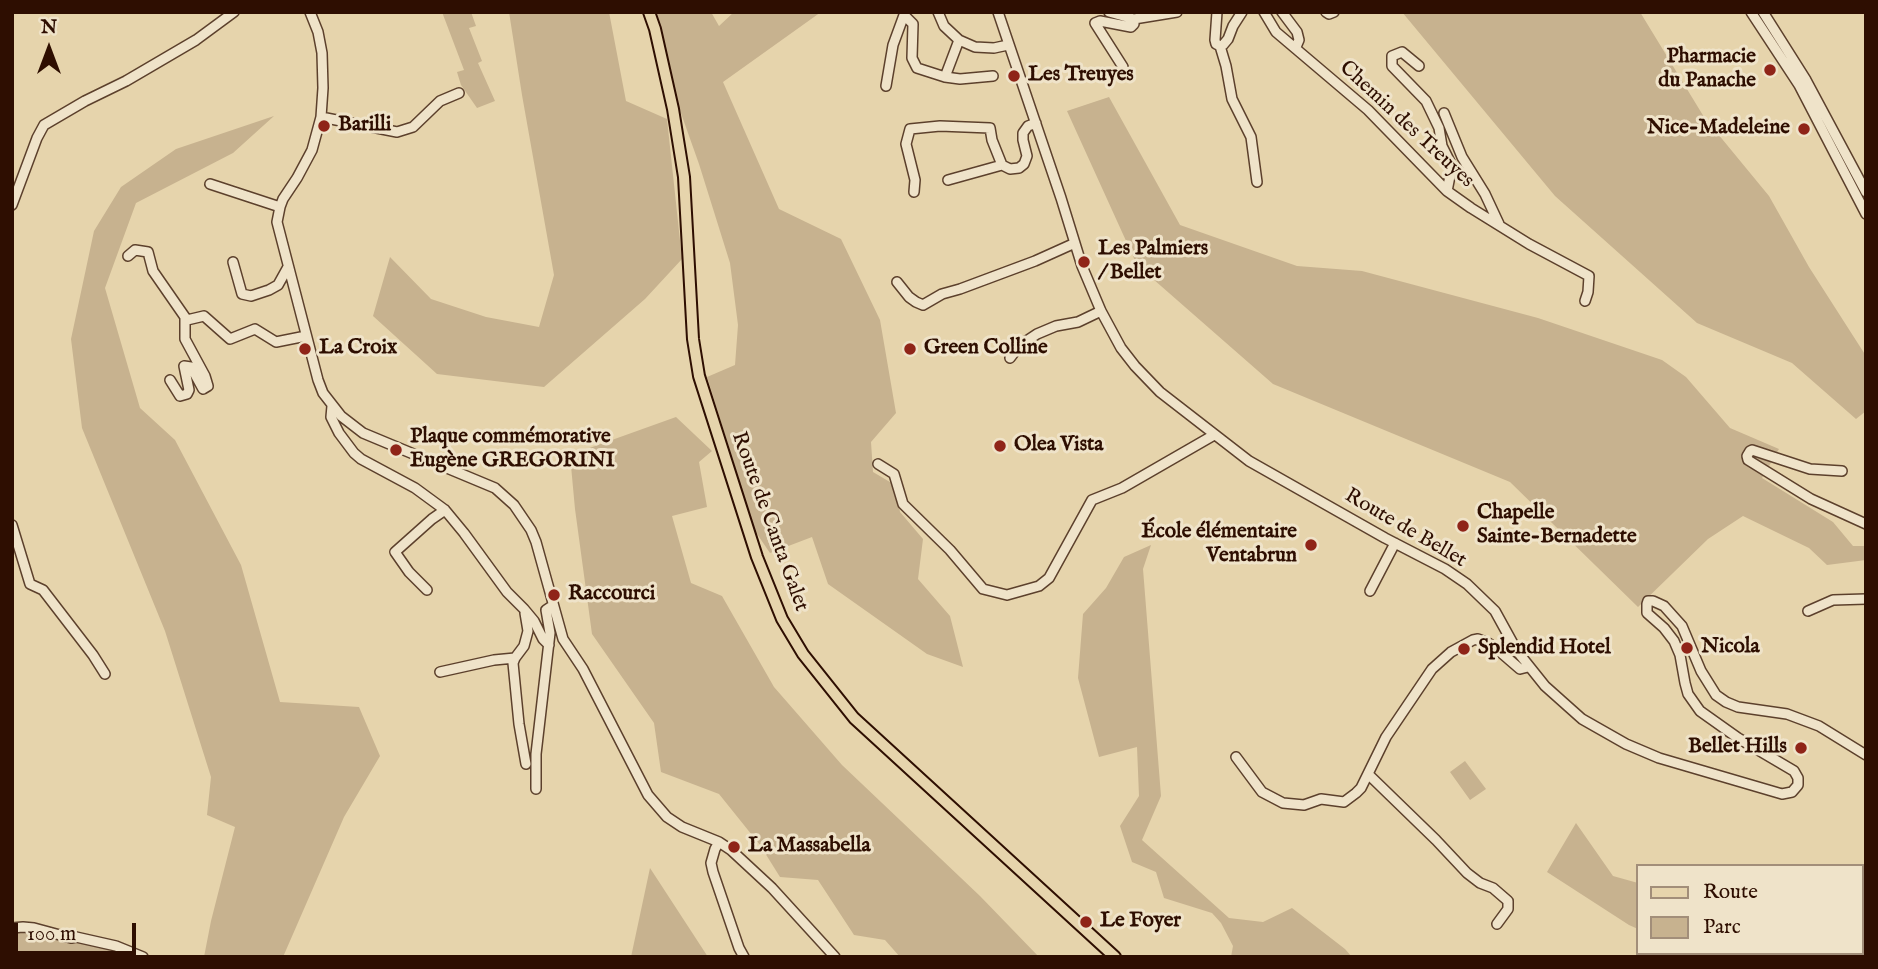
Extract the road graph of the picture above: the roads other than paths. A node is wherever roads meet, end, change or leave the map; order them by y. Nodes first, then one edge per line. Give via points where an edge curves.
1 (234, 12) edge
2 (310, 12) edge
3 (649, 12) edge
4 (938, 12) edge
5 (998, 12) edge
6 (1109, 12) edge
7 (1177, 12) edge
8 (1217, 12) edge
9 (1242, 12) edge
10 (1264, 12) edge
11 (1282, 12) edge
12 (1326, 12) edge
13 (1334, 12) edge
14 (1751, 12) edge
15 (1763, 12) edge
16 (904, 14) edge
17 (1135, 19) junction
18 (959, 40) junction
19 (1008, 44) junction
20 (1220, 46) junction
21 (1296, 47) junction
22 (1123, 66) dead end
23 (1419, 66) dead end
24 (993, 76) dead end
25 (944, 77) junction
26 (886, 86) dead end
27 (459, 93) dead end
28 (1444, 113) dead end
29 (321, 117) junction
30 (1036, 123) junction
31 (1002, 166) junction
32 (948, 180) dead end
33 (1257, 181) dead end
34 (210, 184) dead end
35 (1447, 191) junction
36 (914, 192) dead end
37 (1866, 192) edge
38 (12, 205) edge
39 (279, 207) junction
40 (1866, 214) edge
41 (1500, 226) junction
42 (1075, 243) junction
43 (128, 256) dead end
44 (233, 262) dead end
45 (288, 267) junction
46 (897, 282) dead end
47 (1584, 301) dead end
48 (1101, 312) junction
49 (185, 318) junction
50 (306, 337) junction
51 (1010, 358) dead end
52 (170, 380) dead end
53 (332, 406) junction
54 (1214, 435) junction
55 (878, 464) dead end
56 (1842, 471) dead end
57 (445, 510) junction
58 (12, 524) edge
59 (1866, 524) edge
60 (1395, 543) junction
61 (426, 590) dead end
62 (1370, 591) dead end
63 (1866, 599) edge
64 (552, 606) junction
65 (524, 608) junction
66 (1808, 611) dead end
67 (549, 645) junction
68 (515, 658) junction
69 (1528, 667) junction
70 (440, 672) dead end
71 (104, 674) dead end
72 (1866, 755) edge
73 (1236, 757) dead end
74 (526, 764) dead end
75 (1368, 774) junction
76 (536, 789) dead end
77 (719, 842) junction
78 (1497, 924) dead end
79 (12, 928) edge
80 (143, 957) edge
81 (744, 957) edge
82 (835, 957) edge
83 (1115, 957) edge

1 - 38 street via 196,40 44,125
2 - 29 street via 322,53
3 - 83 main road, Route de Canta Galet via 683,166 697,368 757,557 782,619 803,654 854,718
4 - 18 street via 944,26
5 - 19 street, Route de Bellet
6 - 17 street
7 - 17 street
8 - 20 street via 1215,40
9 - 20 street
10 - 21 street, Chemin des Treuyes via 1276,32
11 - 21 street via 1297,32 1300,40
12 - 13 street
14 - 40 street via 1799,85
15 - 37 street via 1807,80
16 - 25 street via 913,24 912,58 918,68
16 - 26 street
17 - 22 street via 1131,27 1095,23
18 - 19 street via 975,47
18 - 25 street
19 - 30 street, Route de Bellet
20 - 33 street via 1232,99 1251,136
21 - 35 street, Chemin des Treuyes via 1368,110
23 - 35 street via 1402,52 1392,56 1392,66 1426,100 1439,128 1452,166
24 - 25 street
27 - 29 street via 440,101 413,127 402,131
28 - 41 street
29 - 39 street via 312,150
30 - 31 street via 1023,133 1024,164 1010,169
30 - 42 street, Route de Bellet
31 - 32 street
31 - 36 street via 990,128 940,125 910,129 906,144
34 - 39 street
35 - 41 street, Chemin des Treuyes
39 - 45 street via 277,222
41 - 47 street, Chemin des Treuyes via 1589,276
42 - 46 street via 923,304 909,297
42 - 48 street, Route de Bellet
43 - 49 street via 135,250 148,253 153,271
44 - 45 street via 242,294 251,296 278,285
45 - 50 street
48 - 51 street via 1037,334
48 - 54 street, Route de Bellet via 1135,366
49 - 50 street via 204,316 230,339 255,329 276,342
49 - 52 street via 185,339 208,386 203,389 191,367 184,366 187,394 180,396
50 - 53 street via 318,380
53 - 57 street via 331,417 354,453
53 - 64 street via 363,433 505,496 531,530
54 - 55 street via 1122,488 1092,500 1049,579 1007,596 983,589 904,504 894,474
54 - 60 street, Route de Bellet via 1257,466
56 - 59 street via 1810,468 1752,450 1747,456 1804,495
57 - 61 street via 395,552
57 - 65 street
58 - 71 street via 30,583 43,590
60 - 62 street
60 - 69 street, Route de Bellet via 1467,584 1495,611
63 - 66 street via 1833,600
64 - 67 street via 546,610
64 - 77 street via 563,639 654,803 682,827
65 - 67 street
65 - 68 street via 528,631
67 - 76 street
68 - 70 street
68 - 74 street
69 - 72 street, Route de Bellet via 1575,713 1635,748 1782,794 1792,792 1798,785 1794,771 1707,717 1694,703 1674,641 1647,613 1648,601 1653,600 1682,626 1716,695 1738,706 1787,714 1819,726
69 - 75 street via 1520,669 1478,639 1451,652 1432,669 1397,720
73 - 75 street via 1262,792 1286,804 1304,805 1321,799 1344,802
75 - 78 street via 1467,873 1508,901
77 - 81 street via 711,863
77 - 82 street via 772,888
79 - 80 street via 76,937

